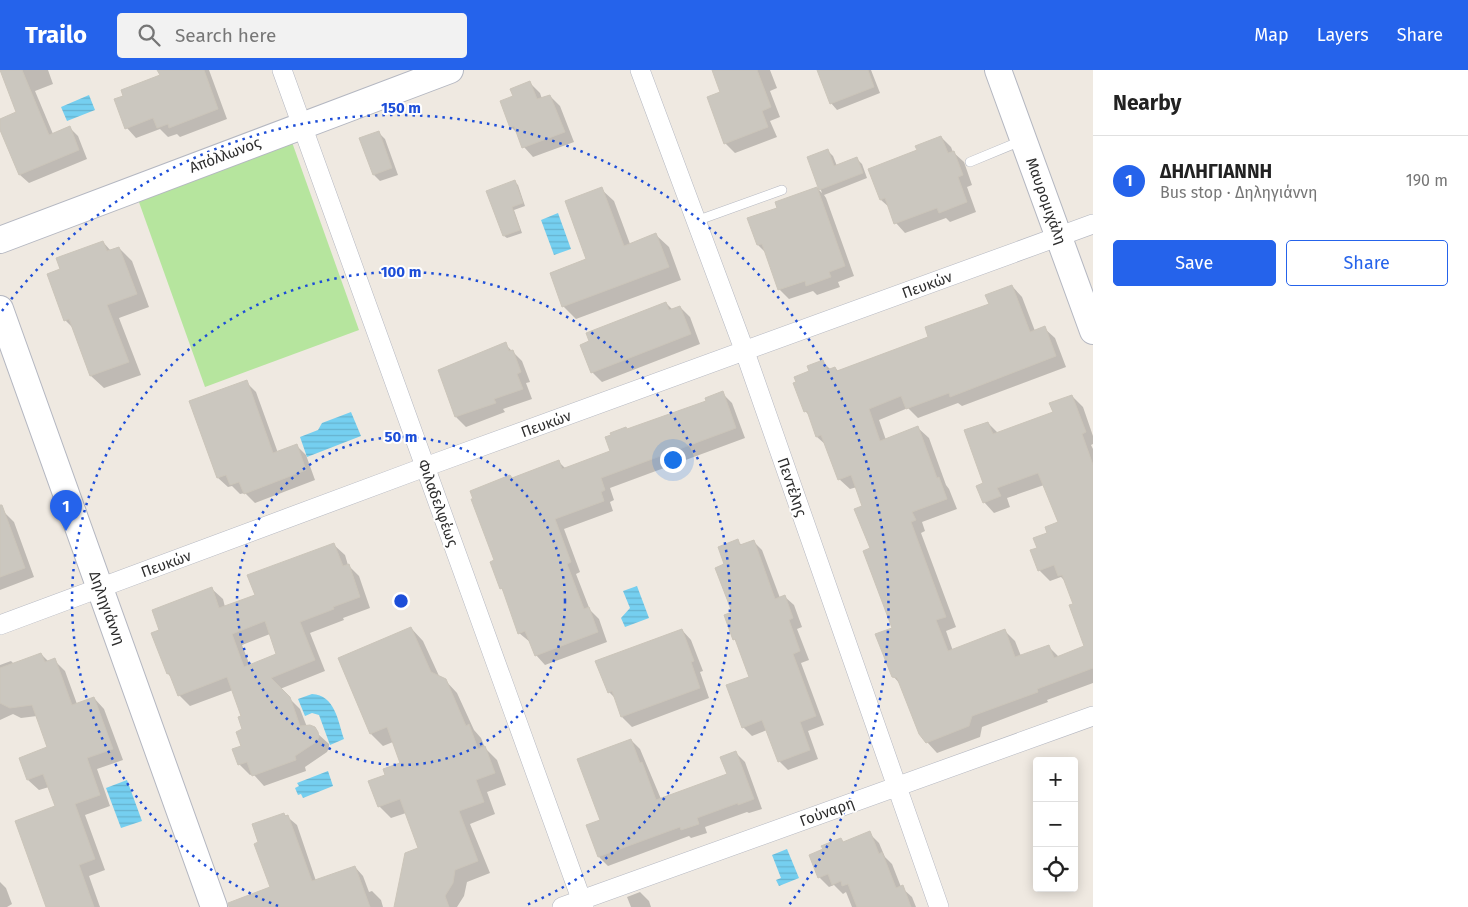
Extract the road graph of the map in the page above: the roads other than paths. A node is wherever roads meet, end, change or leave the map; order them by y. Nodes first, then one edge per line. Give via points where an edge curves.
1 (282, 70) edge
2 (450, 70) edge
3 (640, 70) edge
4 (998, 70) edge
5 (303, 125) junction
6 (1024, 140) junction
7 (970, 162) dead end
8 (782, 190) dead end
9 (696, 221) junction
10 (1093, 224) edge
11 (1059, 237) junction
12 (0, 240) edge
13 (0, 309) edge
14 (1093, 331) edge
15 (745, 352) junction
16 (426, 467) junction
17 (100, 588) junction
18 (0, 625) edge
19 (1093, 716) edge
20 (897, 786) junction
21 (582, 904) edge
22 (214, 907) edge
23 (562, 907) edge
24 (939, 907) edge

1 - 5 street, Φιλαδελφέως
2 - 5 street, Απόλλωνος
3 - 9 street, Πεντέλης
4 - 6 street, Μαυρομιχάλη
5 - 12 street, Απόλλωνος
5 - 16 street, Φιλαδελφέως
6 - 7 lane
6 - 11 street, Μαυρομιχάλη
8 - 9 lane
9 - 15 street, Πεντέλης
10 - 11 street, Πευκών
11 - 14 street, Μαυρομιχάλη
11 - 15 street, Πευκών
13 - 17 street, Δηληγιάννη
15 - 16 street, Πευκών
15 - 20 street, Πεντέλης
16 - 17 street, Πευκών
16 - 21 street, Φιλαδελφέως
17 - 18 street, Πευκών
17 - 22 street, Δηληγιάννη
19 - 20 street, Γούναρη
20 - 21 street, Γούναρη
20 - 24 street, Πεντέλης
21 - 23 street, Γούναρη

